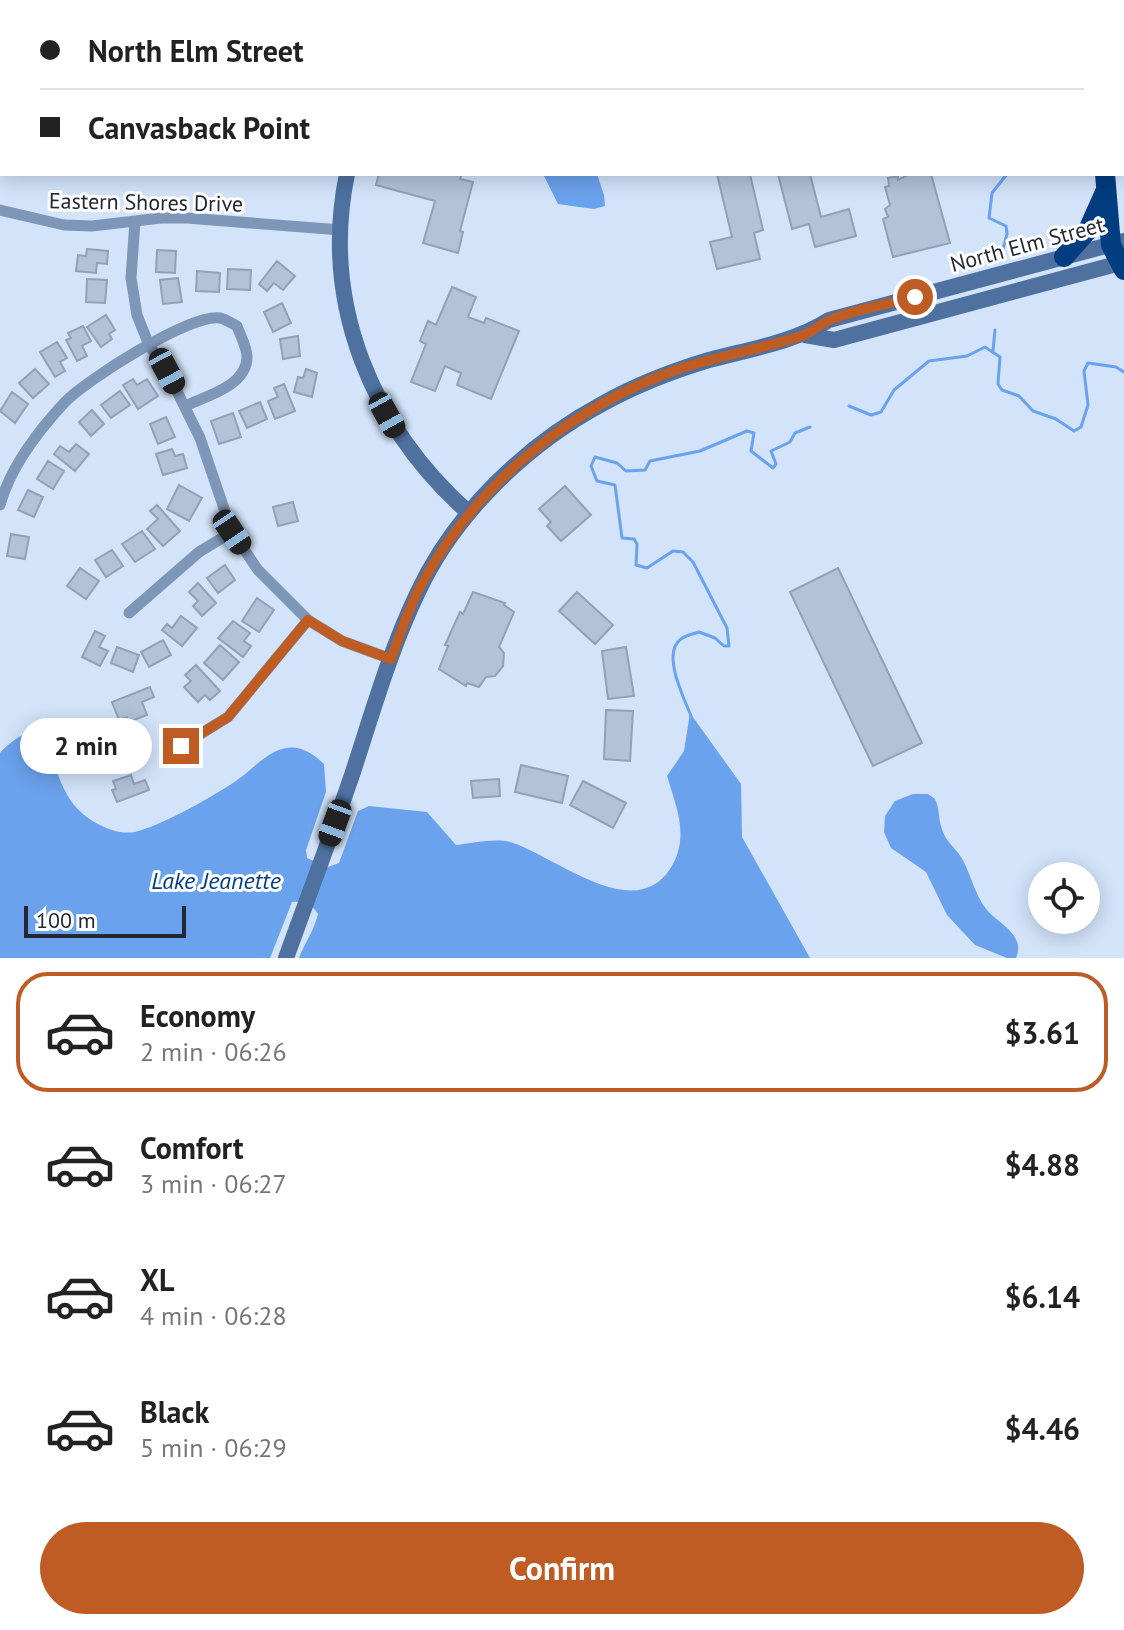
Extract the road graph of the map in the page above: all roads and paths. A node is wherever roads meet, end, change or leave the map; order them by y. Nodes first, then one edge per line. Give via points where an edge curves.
1 (347, 176) edge
2 (1105, 183) edge
3 (0, 210) edge
4 (135, 221) junction
5 (341, 230) junction
6 (1117, 243) edge
7 (1064, 257) junction
8 (1123, 265) edge
9 (805, 335) junction
10 (149, 345) junction
11 (185, 406) junction
12 (0, 505) edge
13 (469, 513) junction
14 (232, 532) junction
15 (129, 613) dead end
16 (308, 620) junction
17 (391, 659) junction
18 (181, 746) dead end
19 (286, 958) edge

1 - 5 main road
2 - 6 highway
2 - 7 highway via 1088,230
3 - 4 street, Eastern Shores Drive via 64,225
4 - 5 street, Eastern Shores Drive via 187,218
4 - 10 street via 131,278
5 - 13 main road via 348,310 378,399 419,463
6 - 7 main road, North Elm Street
6 - 8 highway
7 - 9 main road, North Elm Street via 829,320
8 - 9 main road, North Elm Street via 834,340
9 - 13 main road, North Elm Street via 679,369 598,406 530,453
10 - 11 street
10 - 11 street via 201,321 219,318 237,326 247,355 245,370 235,382
10 - 12 street via 67,400 23,457
11 - 14 street
13 - 17 main road, North Elm Street via 419,589
14 - 15 street via 199,552
14 - 16 street via 258,570
16 - 17 street via 342,641
16 - 18 street via 228,717
17 - 19 main road, North Elm Street

